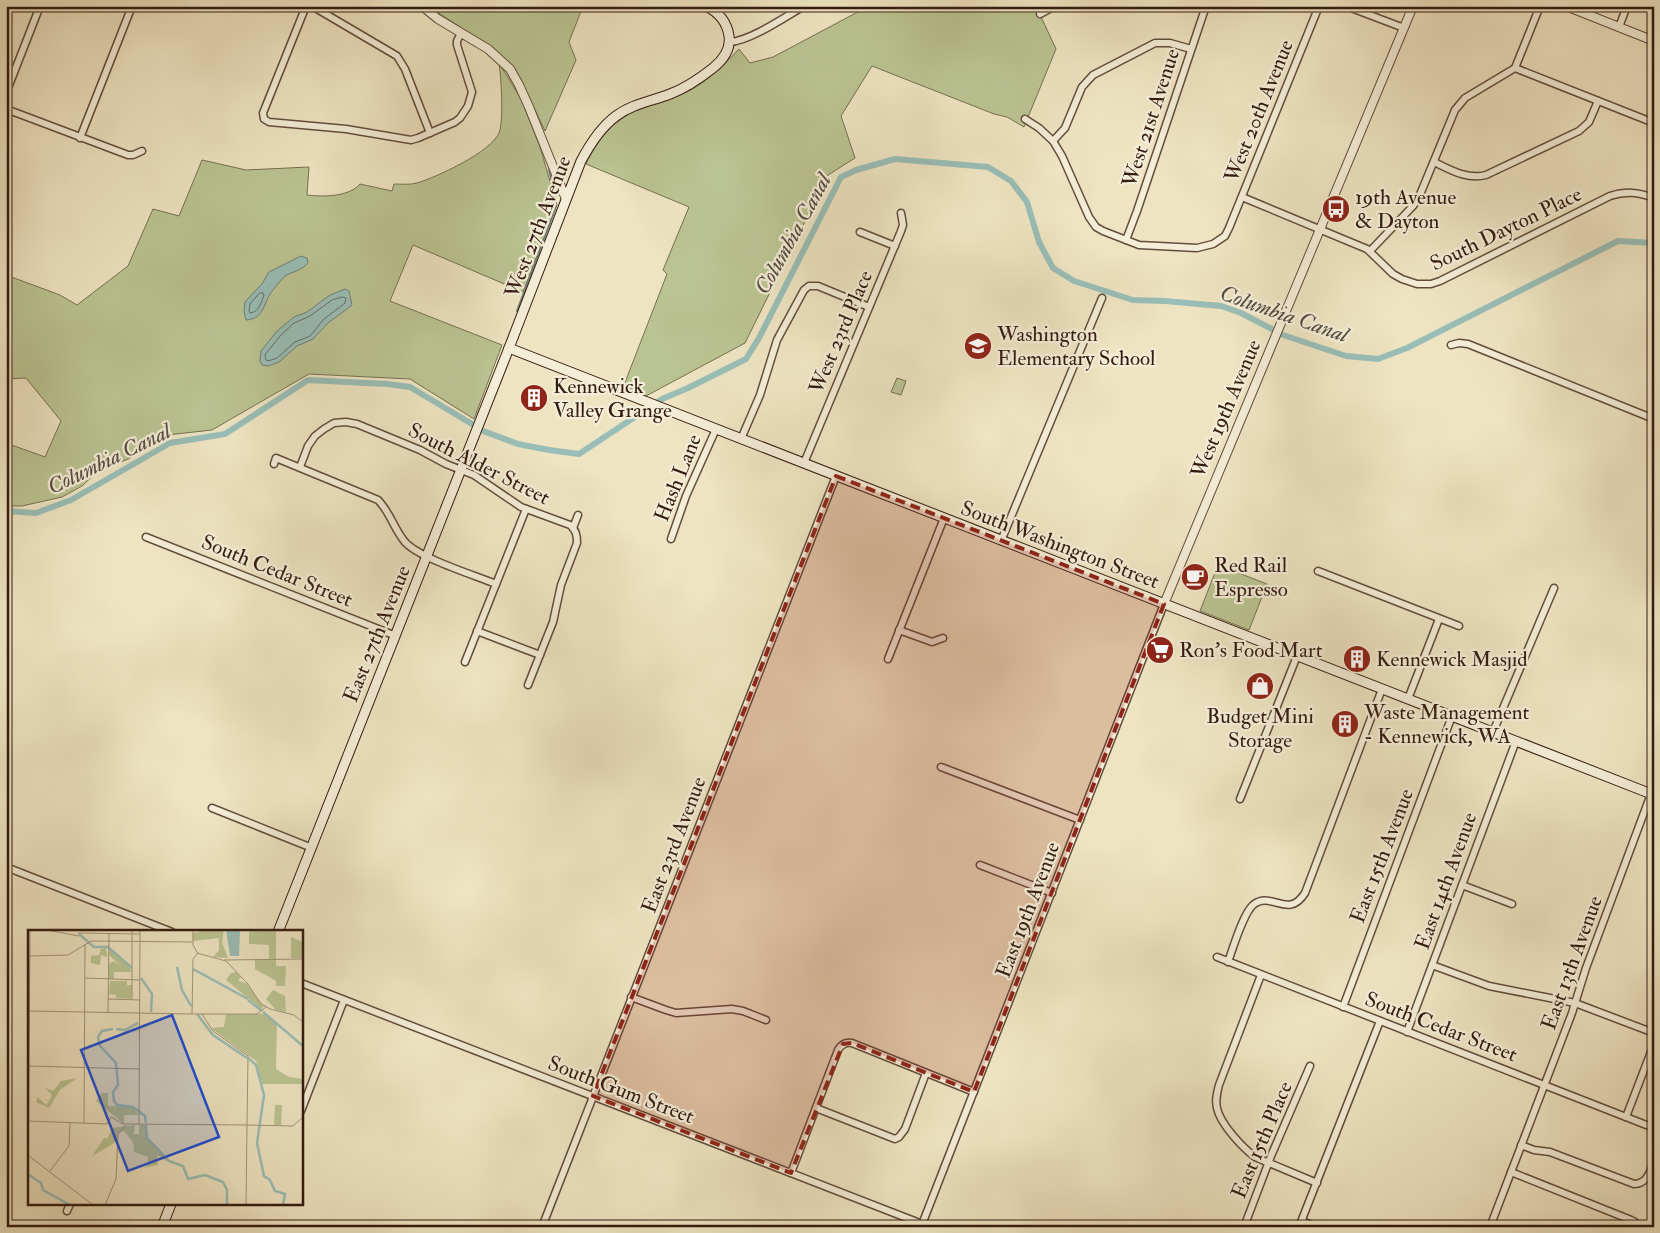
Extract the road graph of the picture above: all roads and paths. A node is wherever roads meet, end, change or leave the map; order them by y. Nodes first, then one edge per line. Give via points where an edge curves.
1 (40, 6) edge
2 (132, 6) edge
3 (306, 6) edge
4 (312, 6) edge
5 (422, 6) edge
6 (706, 6) edge
7 (804, 6) edge
8 (1055, 6) edge
9 (1206, 6) edge
10 (1319, 6) edge
11 (1346, 6) edge
12 (1413, 6) edge
13 (1540, 6) edge
14 (1566, 6) edge
15 (1627, 6) edge
16 (1040, 14) dead end
17 (1619, 27) junction
18 (1404, 28) junction
19 (461, 33) junction
20 (1654, 41) edge
21 (730, 42) junction
22 (1191, 49) junction
23 (1515, 68) junction
24 (6, 93) edge
25 (1598, 101) junction
26 (6, 109) edge
27 (1025, 119) dead end
28 (1654, 123) edge
29 (430, 133) junction
30 (80, 138) junction
31 (1053, 141) junction
32 (142, 151) dead end
33 (1434, 162) junction
34 (1242, 197) junction
35 (1654, 198) edge
36 (566, 199) junction
37 (901, 213) dead end
38 (1320, 229) junction
39 (860, 232) dead end
40 (1126, 240) junction
41 (895, 246) junction
42 (1370, 250) junction
43 (1102, 298) dead end
44 (870, 307) junction
45 (1451, 346) dead end
46 (509, 348) junction
47 (1654, 419) edge
48 (716, 429) junction
49 (741, 439) junction
50 (804, 463) junction
51 (274, 464) dead end
52 (300, 467) junction
53 (461, 470) junction
54 (836, 476) junction
55 (526, 509) junction
56 (578, 515) dead end
57 (944, 518) junction
58 (575, 530) junction
59 (146, 537) dead end
60 (670, 539) dead end
61 (1001, 541) junction
62 (427, 556) junction
63 (1318, 571) dead end
64 (496, 584) junction
65 (1554, 588) dead end
66 (1164, 604) junction
67 (1439, 619) junction
68 (1459, 626) dead end
69 (899, 630) junction
70 (477, 631) junction
71 (396, 636) junction
72 (943, 638) dead end
73 (540, 655) junction
74 (1297, 656) junction
75 (888, 659) dead end
76 (465, 662) dead end
77 (528, 685) dead end
78 (1382, 689) junction
79 (1408, 699) junction
80 (1452, 716) junction
81 (1493, 732) junction
82 (1516, 741) junction
83 (941, 767) dead end
84 (1652, 795) edge
85 (1240, 799) dead end
86 (212, 808) dead end
87 (1080, 820) junction
88 (312, 848) junction
89 (980, 865) dead end
90 (6, 867) edge
91 (1462, 885) junction
92 (1052, 893) junction
93 (1512, 904) dead end
94 (167, 930) edge
95 (279, 930) edge
96 (1217, 957) dead end
97 (1228, 962) junction
98 (1432, 965) junction
99 (1261, 974) junction
100 (302, 983) edge
101 (632, 997) junction
102 (344, 1000) junction
103 (1575, 1003) junction
104 (1343, 1006) junction
105 (766, 1020) dead end
106 (1380, 1021) junction
107 (1407, 1032) junction
108 (1654, 1033) edge
109 (1654, 1044) edge
110 (1310, 1066) dead end
111 (926, 1073) junction
112 (1544, 1085) junction
113 (974, 1092) junction
114 (593, 1096) junction
115 (302, 1108) edge
116 (816, 1108) junction
117 (1626, 1117) junction
118 (1654, 1128) edge
119 (1521, 1145) junction
120 (1654, 1162) edge
121 (1268, 1164) junction
122 (1511, 1172) junction
123 (791, 1173) junction
124 (1317, 1183) junction
125 (170, 1206) edge
126 (1300, 1224) edge
127 (922, 1225) edge
128 (1491, 1225) edge
129 (162, 1227) edge
130 (542, 1227) edge
131 (930, 1227) edge
132 (1244, 1227) edge
133 (1316, 1227) edge
134 (1500, 1227) edge
135 (1635, 1227) edge

1 - 24 street
2 - 30 street
3 - 29 street via 264,119 404,140
4 - 29 street via 397,56
5 - 19 street
6 - 21 main road via 723,21
7 - 21 street via 741,40
8 - 16 street
9 - 22 street, West 21st Avenue
10 - 34 street, West 20th Avenue
11 - 18 street
12 - 18 street, West 19th Avenue
13 - 23 street
14 - 17 street
15 - 17 street
17 - 20 street
18 - 38 street, West 19th Avenue
19 - 29 street via 457,41 470,84 471,99 460,118
19 - 36 street via 496,55 516,78
21 - 36 main road, West 27th Avenue via 722,60 697,80 671,94 629,108 608,123 586,152
22 - 31 street via 1155,43 1093,75 1082,87 1065,128
22 - 40 street, West 21st Avenue
23 - 25 street
23 - 33 street via 1459,104
25 - 28 street
25 - 33 street via 1589,122 1579,131 1486,175 1465,176
26 - 30 street
27 - 31 street
30 - 32 street via 128,155
31 - 40 street via 1092,222 1103,231
33 - 42 street via 1413,206
34 - 38 street, South Dayton Place
34 - 40 street, West 20th Avenue via 1225,236 1214,244 1197,248 1145,246
35 - 42 street, South Dayton Place via 1635,192 1610,196 1431,284 1417,284 1393,274
36 - 46 main road, West 27th Avenue
37 - 41 street, West 23rd Place via 903,225
38 - 42 street, South Dayton Place
38 - 66 street, West 19th Avenue
39 - 41 street
41 - 44 street, West 23rd Place
43 - 61 street
44 - 49 street via 818,286 804,290 777,340 760,395
44 - 50 street, West 23rd Place
45 - 47 street via 1468,344
46 - 48 main road, South Washington Street
46 - 53 main road, East 27th Avenue
48 - 49 main road, South Washington Street
48 - 60 street, Hash Lane
49 - 50 main road, South Washington Street
50 - 54 main road, South Washington Street
51 - 52 street via 276,458
52 - 53 street, South Alder Street via 315,436 334,423 346,422 420,450
52 - 62 street via 378,500 404,541 416,552
53 - 55 street, South Alder Street
53 - 62 main road, East 27th Avenue
54 - 57 main road, South Washington Street
54 - 101 street, East 23rd Avenue
55 - 58 street, South Alder Street via 570,525
55 - 64 street
56 - 58 street
57 - 61 main road, South Washington Street
57 - 69 street
58 - 73 street via 577,543
59 - 71 street, South Cedar Street
61 - 66 main road, South Washington Street
62 - 64 street
62 - 71 main road, East 27th Avenue
63 - 67 street
64 - 70 street
65 - 81 street
66 - 74 main road, South Washington Street
66 - 87 street, East 19th Avenue
67 - 68 street
67 - 79 street
69 - 72 street via 932,642
69 - 75 street
70 - 73 street
70 - 76 street
71 - 88 main road, East 27th Avenue
73 - 77 street
74 - 78 main road, South Washington Street
74 - 85 street
78 - 79 main road, South Washington Street
78 - 97 street via 1305,893 1299,901 1288,906 1268,900 1257,902 1247,913
79 - 80 main road, South Washington Street
80 - 81 main road, South Washington Street
80 - 104 street, East 15th Avenue
81 - 82 main road, South Washington Street
82 - 84 main road, South Washington Street
82 - 91 street, East 14th Avenue
83 - 87 street
84 - 103 street, East 13th Avenue
86 - 88 street
87 - 92 street, East 19th Avenue
88 - 95 main road, East 27th Avenue
89 - 92 street
90 - 94 street
91 - 93 street
91 - 98 street, East 14th Avenue
92 - 113 street, East 19th Avenue
96 - 97 street, South Cedar Street
97 - 99 street, South Cedar Street
98 - 103 street via 1490,986
98 - 107 street, East 14th Avenue
99 - 104 street, South Cedar Street
99 - 121 street via 1217,1092 1216,1103 1218,1113 1237,1139 1255,1157
100 - 102 street, South Gum Street
101 - 105 street via 676,1013 732,1009
101 - 114 street, East 23rd Avenue
102 - 114 street, South Gum Street
102 - 115 street
103 - 108 street
103 - 112 street, East 13th Avenue
104 - 106 street, South Cedar Street
106 - 107 street, South Cedar Street
106 - 124 street
107 - 112 street, South Cedar Street
109 - 117 street
110 - 121 street, East 15th Place
111 - 113 street
111 - 116 street via 848,1042 838,1050
111 - 116 street via 905,1129 895,1139
112 - 117 street, South Cedar Street
112 - 119 street, East 13th Avenue
113 - 127 street, East 19th Avenue
114 - 123 street, South Gum Street
114 - 130 street, East 23rd Avenue
116 - 123 street
117 - 118 street, South Cedar Street
119 - 120 street via 1550,1152 1632,1183 1641,1183 1649,1176
119 - 122 street, East 13th Avenue
121 - 124 street
121 - 132 street, East 15th Place
122 - 128 street, East 13th Avenue
122 - 135 street via 1631,1220
123 - 127 street, South Gum Street
124 - 126 street
125 - 129 main road
126 - 133 street
127 - 131 street, South Gum Street
128 - 134 street

